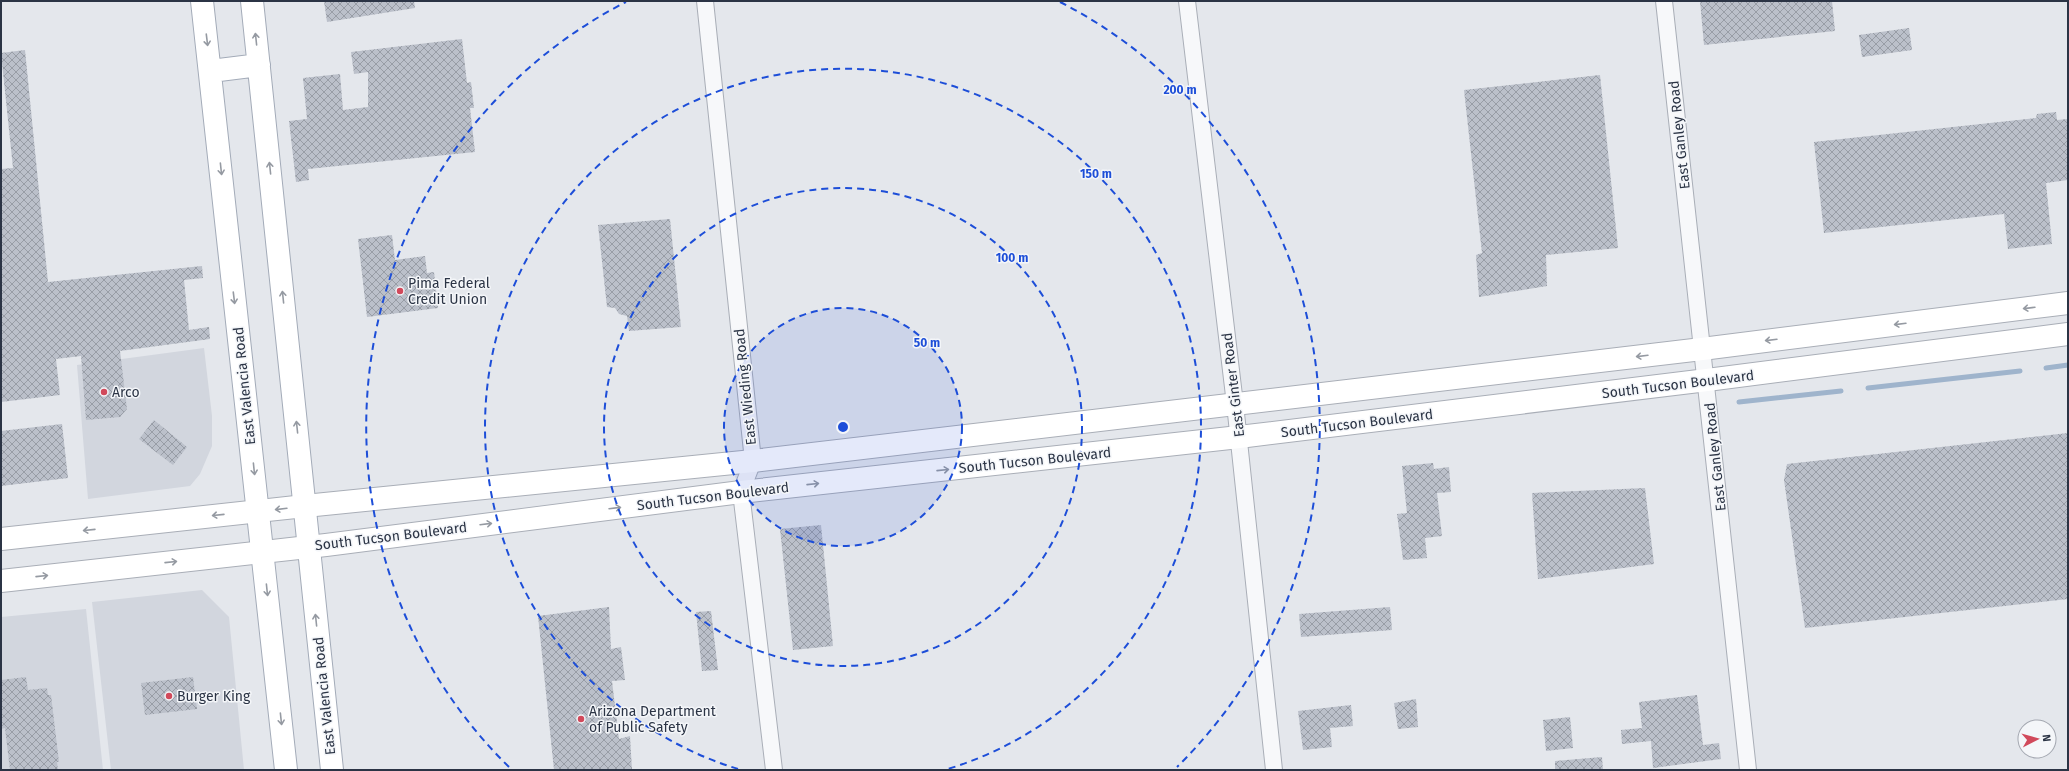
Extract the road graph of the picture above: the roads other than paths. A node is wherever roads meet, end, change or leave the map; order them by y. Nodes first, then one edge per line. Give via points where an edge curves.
1 (202, 1) edge
2 (252, 1) edge
3 (705, 1) edge
4 (1187, 1) edge
5 (1664, 1) edge
6 (259, 65) junction
7 (211, 71) junction
8 (2068, 303) edge
9 (2068, 334) edge
10 (1702, 349) junction
11 (1707, 380) junction
12 (1235, 404) junction
13 (1239, 437) junction
14 (753, 461) junction
15 (741, 492) junction
16 (305, 506) junction
17 (257, 511) junction
18 (1, 539) edge
19 (308, 546) junction
20 (262, 551) junction
21 (1, 581) edge
22 (286, 770) edge
23 (332, 770) edge
24 (774, 770) edge
25 (1274, 770) edge
26 (1748, 770) edge

1 -> 7 main road, East Valencia Road
6 -> 2 main road, East Valencia Road
3 - 14 street, East Wieding Road
4 - 12 street, East Ginter Road
5 - 10 street, East Ganley Road
6 - 7 main road
16 -> 6 main road, East Valencia Road
7 -> 17 main road, East Valencia Road
8 -> 10 main road
9 - 11 main road, South Tucson Boulevard
10 - 11 street, East Ganley Road
10 -> 12 main road
11 - 13 main road, South Tucson Boulevard
11 - 26 street, East Ganley Road
12 - 13 street, East Ginter Road
12 - 14 main road
15 -> 13 main road, South Tucson Boulevard
13 - 25 street, East Ginter Road
14 - 15 street, East Wieding Road
14 - 16 main road
19 -> 15 main road, South Tucson Boulevard
15 - 24 street, East Wieding Road
16 -> 17 main road
16 - 19 main road, East Valencia Road
17 -> 18 main road
17 - 20 main road, East Valencia Road
19 - 20 main road, South Tucson Boulevard
23 -> 19 main road, East Valencia Road
21 -> 20 main road, South Tucson Boulevard
20 -> 22 main road, East Valencia Road

